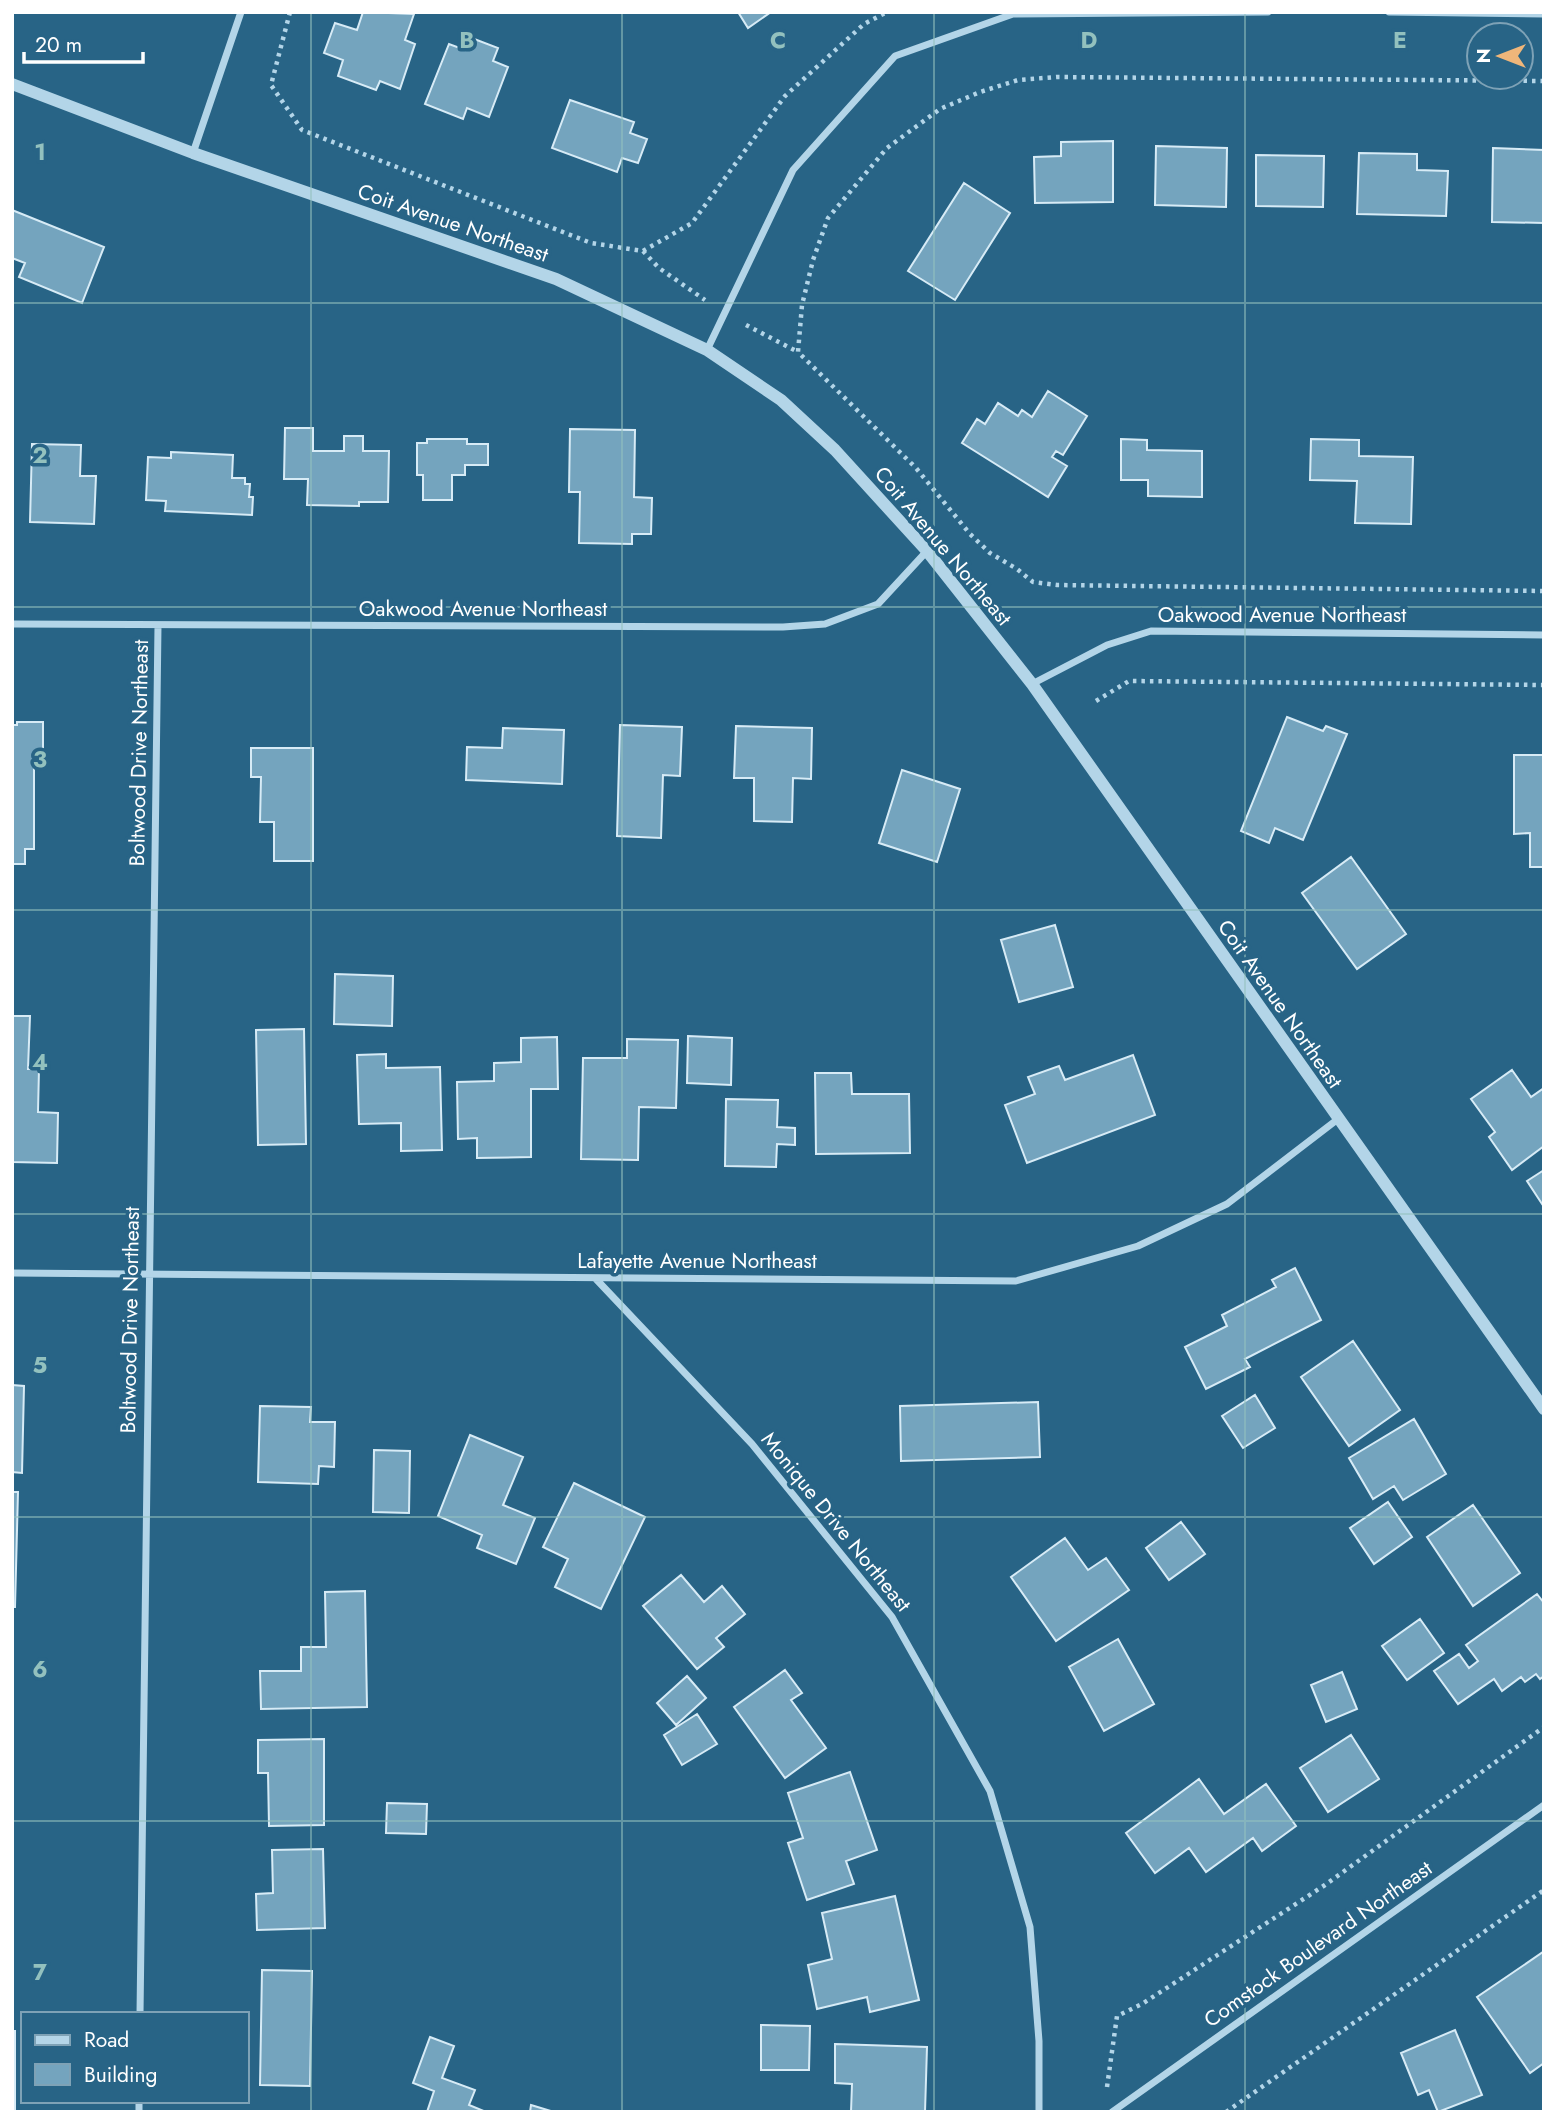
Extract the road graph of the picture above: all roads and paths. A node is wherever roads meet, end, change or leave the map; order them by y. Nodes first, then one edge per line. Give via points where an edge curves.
1 (241, 12) edge
2 (290, 12) edge
3 (887, 12) edge
4 (1268, 12) edge
5 (1389, 12) edge
6 (1544, 15) edge
7 (1544, 81) edge
8 (12, 85) edge
9 (192, 153) junction
10 (707, 350) junction
11 (927, 551) junction
12 (1544, 591) edge
13 (12, 624) edge
14 (158, 626) junction
15 (1544, 635) edge
16 (1032, 684) junction
17 (1544, 685) edge
18 (1096, 701) dead end
19 (1338, 1119) junction
20 (12, 1273) edge
21 (148, 1275) junction
22 (595, 1278) junction
23 (1544, 1409) edge
24 (1544, 1727) edge
25 (1544, 1805) edge
26 (1544, 1890) edge
27 (140, 2012) edge
28 (1105, 2098) dead end
29 (1039, 2112) edge
30 (1112, 2112) edge
31 (1226, 2112) edge

1 - 9 street
2 - 3 path via 271,85 302,130 591,243 643,251 692,223 785,96 864,24
4 - 10 street via 1013,15 895,56 793,170
5 - 6 street
7 - 12 path via 1057,77 1018,80 980,92 940,109 887,148 828,218 802,305 798,352 916,468 970,534 1033,582
8 - 9 street, Coit Avenue Northeast
9 - 10 street, Coit Avenue Northeast via 556,279
10 - 11 street, Coit Avenue Northeast via 780,400 835,450
11 - 14 street, Oakwood Avenue Northeast via 878,604 825,624
11 - 16 street, Coit Avenue Northeast
13 - 14 street, Oakwood Avenue Northeast
14 - 21 street, Boltwood Drive Northeast
15 - 16 street, Oakwood Avenue Northeast via 1151,631 1107,645
16 - 19 street, Coit Avenue Northeast
17 - 18 path via 1129,681
19 - 22 street, Lafayette Avenue Northeast via 1227,1204 1139,1246 1016,1282
19 - 23 street, Coit Avenue Northeast
20 - 21 street, Lafayette Avenue Northeast
21 - 22 street, Lafayette Avenue Northeast
21 - 27 street, Boltwood Drive Northeast
22 - 29 street, Monique Drive Northeast via 752,1444 892,1617 990,1791 1030,1927
24 - 28 path via 1325,1885 1117,2016
25 - 30 street, Comstock Boulevard Northeast
26 - 31 path

